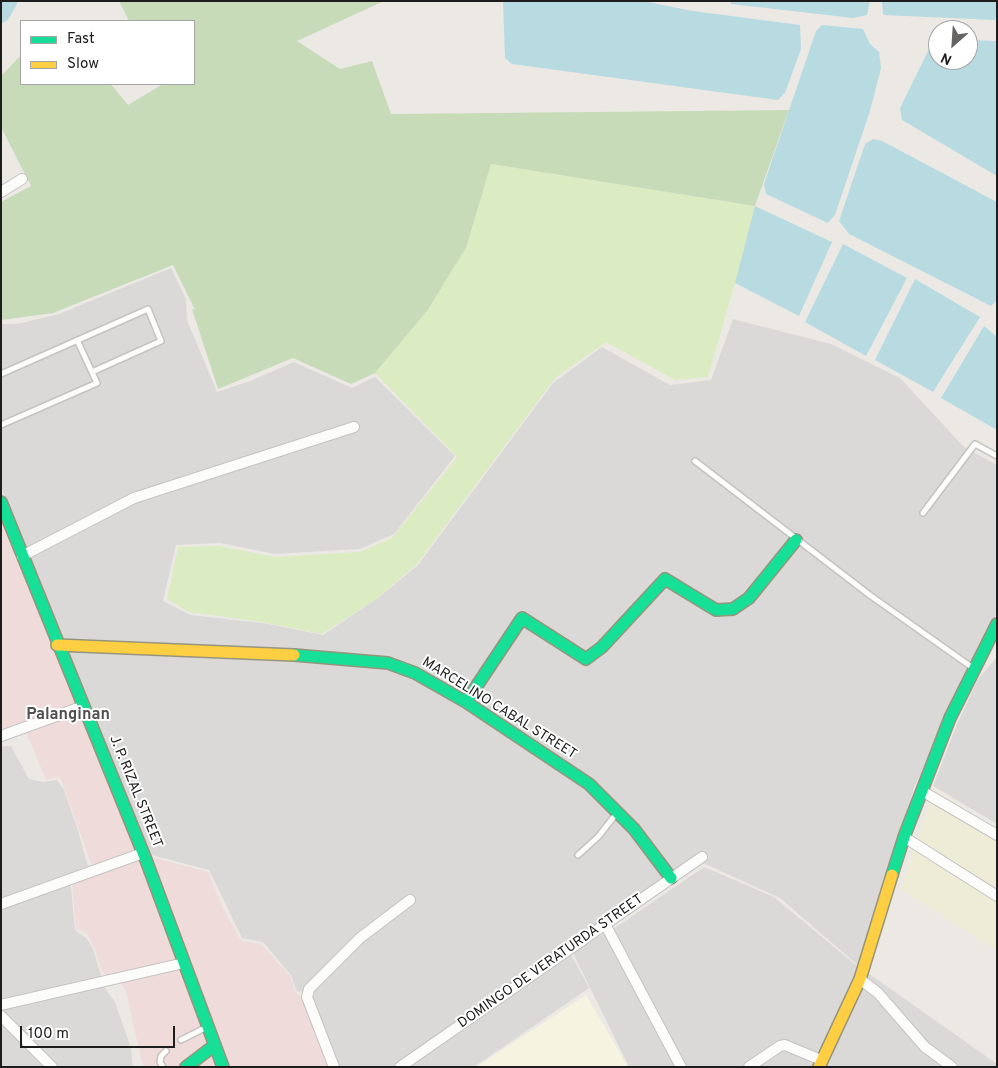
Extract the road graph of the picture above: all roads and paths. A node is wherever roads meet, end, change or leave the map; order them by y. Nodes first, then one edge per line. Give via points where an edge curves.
1 (22, 179) dead end
2 (1, 192) edge
3 (77, 340) junction
4 (92, 372) junction
5 (1, 374) edge
6 (1, 425) edge
7 (354, 427) dead end
8 (997, 456) edge
9 (695, 461) dead end
10 (1, 502) edge
11 (923, 513) dead end
12 (796, 540) junction
13 (22, 556) junction
14 (997, 624) edge
15 (57, 645) junction
16 (973, 668) junction
17 (466, 702) junction
18 (84, 706) junction
19 (1, 736) edge
20 (922, 790) junction
21 (618, 812) junction
22 (997, 835) edge
23 (904, 837) junction
24 (143, 853) junction
25 (578, 855) dead end
26 (702, 857) dead end
27 (671, 878) junction
28 (997, 896) edge
29 (410, 900) dead end
30 (1, 904) edge
31 (605, 924) junction
32 (184, 963) junction
33 (860, 978) junction
34 (1, 1005) edge
35 (1, 1016) edge
36 (208, 1026) junction
37 (181, 1040) dead end
38 (215, 1045) junction
39 (166, 1051) dead end
40 (820, 1064) edge
41 (52, 1067) edge
42 (162, 1067) edge
43 (186, 1067) edge
44 (223, 1067) edge
45 (334, 1067) edge
46 (400, 1067) edge
47 (681, 1067) edge
48 (750, 1067) edge
49 (952, 1067) edge

1 - 2 street
3 - 4 lane
3 - 4 lane via 148,309 161,341
3 - 5 lane
4 - 6 lane via 97,383
7 - 13 street via 134,498
8 - 11 lane via 975,444
9 - 12 lane
10 - 13 street, J. P. RIZAL STREET
12 - 16 lane
12 - 17 street via 749,598 734,609 716,610 665,579 602,647 586,659 522,618
13 - 15 street, J. P. RIZAL STREET
14 - 16 street
15 - 17 street, MARCELINO CABAL STREET via 265,653 388,663 415,673
15 - 18 street, J. P. RIZAL STREET
16 - 20 street
17 - 21 street, MARCELINO CABAL STREET via 590,784
18 - 19 street
18 - 24 street, J. P. RIZAL STREET
20 - 22 street
20 - 23 street
21 - 25 lane
21 - 27 street, MARCELINO CABAL STREET
23 - 28 street
23 - 33 street
24 - 30 street
24 - 32 street, J. P. RIZAL STREET
26 - 27 street, DOMINGO DE VERATURDA STREET
27 - 31 street, DOMINGO DE VERATURDA STREET
29 - 45 street via 360,938 309,989 307,997
31 - 46 street, DOMINGO DE VERATURDA STREET
31 - 47 street
32 - 34 street
32 - 36 street, J. P. RIZAL STREET
33 - 40 street
33 - 49 street via 878,993 925,1047
35 - 41 street
36 - 37 lane
36 - 38 street, J. P. RIZAL STREET
38 - 43 street
38 - 44 street, J. P. RIZAL STREET
39 - 42 lane via 160,1062
40 - 48 street via 785,1045

